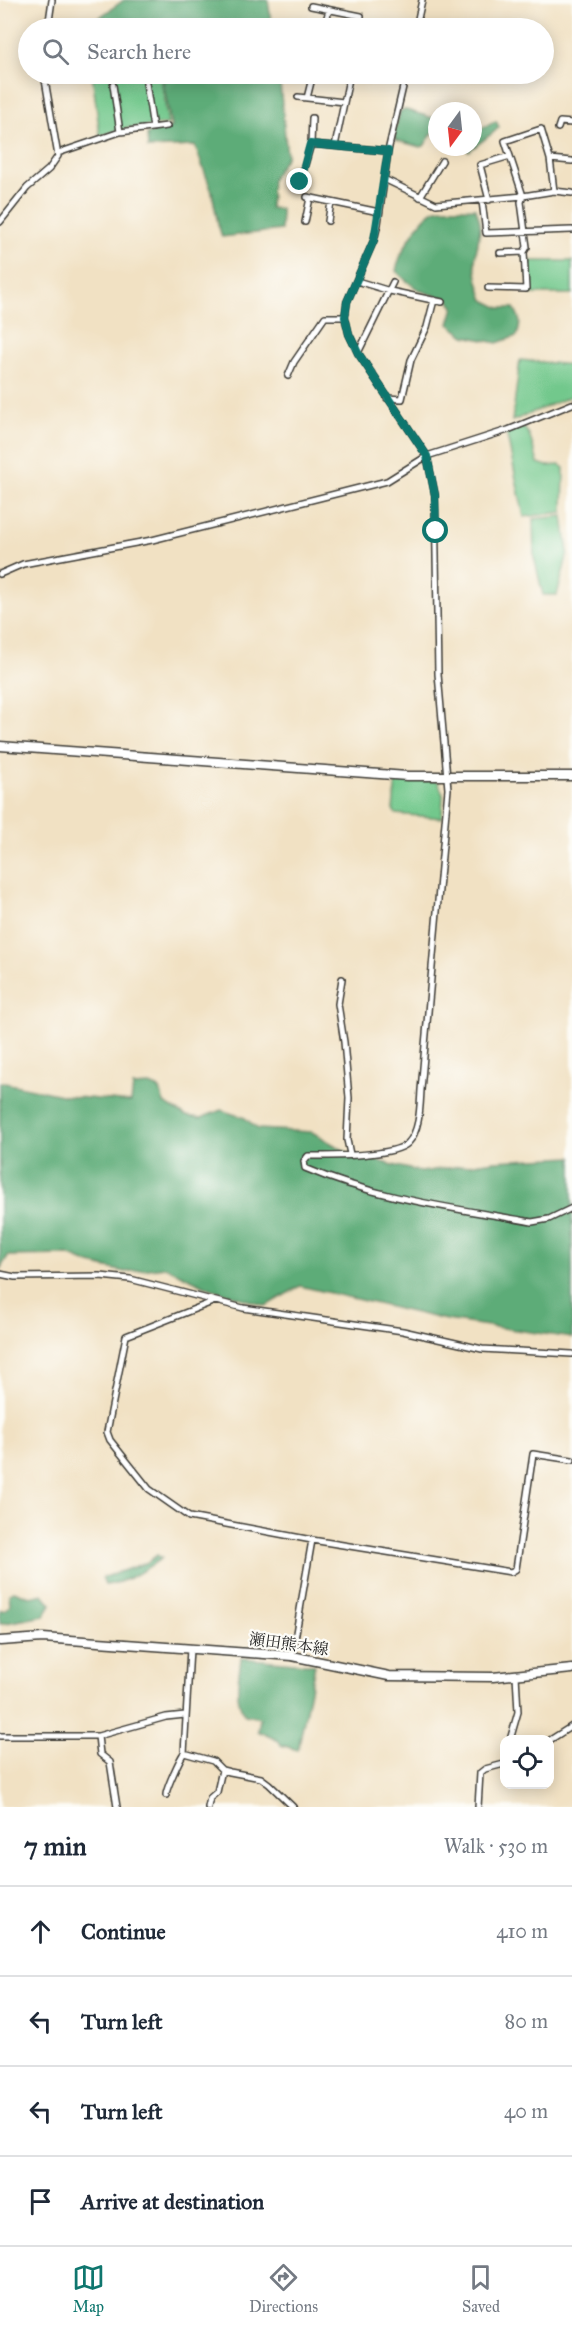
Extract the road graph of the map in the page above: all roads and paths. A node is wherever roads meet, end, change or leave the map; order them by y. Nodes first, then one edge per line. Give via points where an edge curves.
1 (52, 0) edge
2 (422, 0) edge
3 (311, 6) dead end
4 (329, 10) junction
5 (49, 18) edge
6 (327, 18) edge
7 (361, 18) edge
8 (418, 18) edge
9 (46, 84) edge
10 (146, 84) edge
11 (310, 84) edge
12 (348, 84) edge
13 (403, 84) edge
14 (113, 85) dead end
15 (298, 97) dead end
16 (307, 98) junction
17 (344, 102) junction
18 (312, 118) dead end
19 (572, 123) edge
20 (167, 126) dead end
21 (153, 128) junction
22 (558, 128) dead end
23 (120, 132) junction
24 (310, 144) junction
25 (335, 146) junction
26 (388, 151) junction
27 (58, 153) junction
28 (510, 156) junction
29 (550, 159) junction
30 (442, 161) dead end
31 (572, 161) edge
32 (384, 179) junction
33 (300, 182) dead end
34 (554, 191) junction
35 (572, 193) edge
36 (523, 196) junction
37 (420, 197) junction
38 (489, 200) junction
39 (482, 201) junction
40 (331, 202) junction
41 (379, 212) junction
42 (328, 221) dead end
43 (0, 222) edge
44 (305, 222) dead end
45 (572, 230) edge
46 (526, 231) junction
47 (524, 252) junction
48 (500, 253) dead end
49 (357, 281) junction
50 (393, 282) dead end
51 (488, 288) dead end
52 (390, 291) junction
53 (434, 300) junction
54 (442, 302) dead end
55 (345, 317) junction
56 (358, 353) junction
57 (288, 376) dead end
58 (387, 398) junction
59 (572, 404) edge
60 (427, 456) junction
61 (0, 574) edge
62 (0, 747) edge
63 (447, 775) junction
64 (572, 776) edge
65 (342, 980) dead end
66 (350, 1154) junction
67 (572, 1208) edge
68 (0, 1274) edge
69 (215, 1301) junction
70 (572, 1354) edge
71 (572, 1460) edge
72 (312, 1540) junction
73 (0, 1641) edge
74 (190, 1649) junction
75 (292, 1656) junction
76 (572, 1669) edge
77 (516, 1676) junction
78 (185, 1715) junction
79 (572, 1726) edge
80 (511, 1735) edge
81 (0, 1736) edge
82 (98, 1736) junction
83 (554, 1737) edge
84 (184, 1753) junction
85 (500, 1765) edge
86 (222, 1770) junction
87 (166, 1796) dead end
88 (117, 1807) edge
89 (208, 1807) edge
90 (292, 1807) edge
91 (478, 1807) edge

1 - 5 street
2 - 8 street
3 - 4 street
4 - 6 street
4 - 7 street
9 - 27 street
10 - 21 street
11 - 16 street
12 - 17 street
13 - 26 street
14 - 23 street
15 - 16 street
16 - 17 street
17 - 25 street
18 - 24 street
19 - 22 street via 560,122
20 - 21 street
21 - 23 street
23 - 27 street
24 - 25 street
24 - 33 street
25 - 26 street
26 - 32 street
27 - 43 street via 49,169 27,188
28 - 29 street via 505,141 541,129
28 - 36 street
28 - 38 street via 480,165
29 - 31 street
29 - 34 street
30 - 37 street
32 - 37 street
32 - 41 street
34 - 35 street
34 - 36 street
36 - 38 street
36 - 46 street
37 - 39 street via 436,204
38 - 39 street
39 - 46 street via 486,233
40 - 41 street
40 - 42 street
40 - 44 street via 308,197
41 - 49 street via 374,240
45 - 46 street
46 - 47 street
47 - 48 street
47 - 51 street via 526,289
49 - 52 street
49 - 55 street
50 - 52 street
52 - 53 street
52 - 56 street
53 - 54 street
53 - 58 street via 427,327 411,360 402,399
55 - 56 street
55 - 57 street via 325,317
56 - 58 street
58 - 60 street
59 - 60 street
60 - 61 street via 387,481 348,493 152,540 23,564
60 - 63 street via 435,495 438,674
62 - 63 main road via 407,776
63 - 64 main road
63 - 66 street via 419,1113 413,1136 401,1148
65 - 66 street via 338,1004 349,1098
66 - 67 street via 308,1156 305,1168 334,1181 390,1196 532,1222
68 - 69 street via 130,1279
69 - 70 street via 403,1331 482,1348
69 - 72 street via 126,1336 107,1432 110,1440 149,1489 189,1517
71 - 72 street via 534,1454 516,1569 511,1572
72 - 75 street
73 - 74 main road, 瀬田熊本線 via 43,1638
74 - 75 main road, 瀬田熊本線
74 - 78 street
75 - 77 main road, 瀬田熊本線 via 389,1676
76 - 77 main road, 瀬田熊本線
77 - 80 street via 518,1712
78 - 82 street
78 - 84 street
79 - 83 street
81 - 82 street
82 - 88 street via 100,1754 110,1762
84 - 86 street via 213,1761
84 - 87 street
85 - 91 street via 480,1773
86 - 89 street via 217,1792
86 - 90 street via 261,1778

